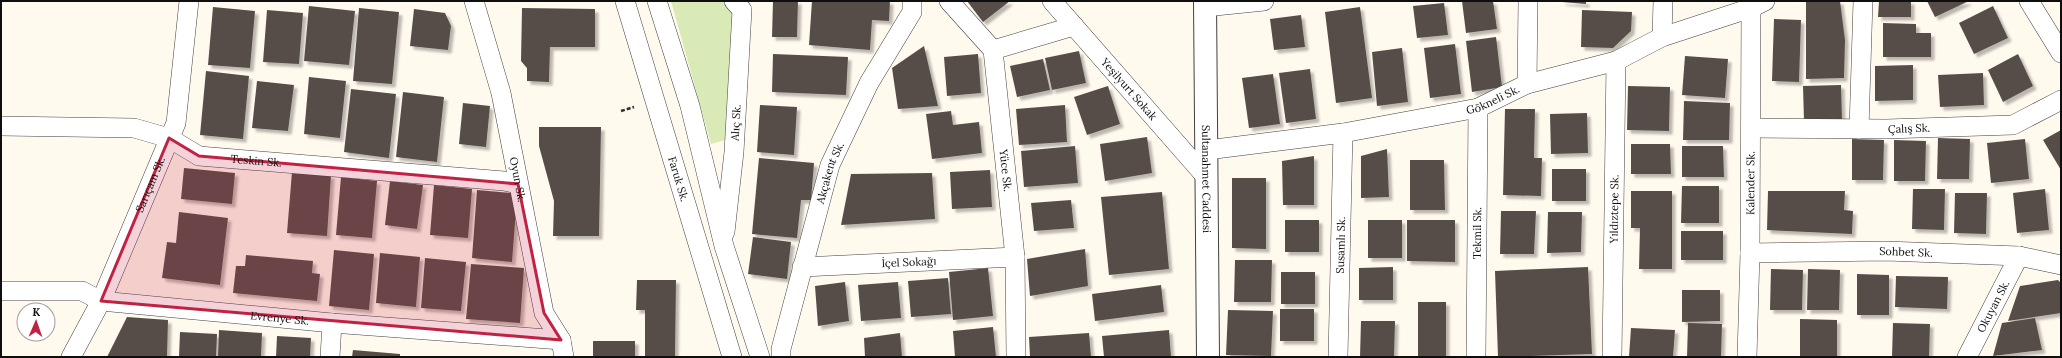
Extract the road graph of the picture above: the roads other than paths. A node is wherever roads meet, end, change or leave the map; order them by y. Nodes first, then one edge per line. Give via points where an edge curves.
1 (189, 1) edge
2 (474, 1) edge
3 (625, 1) edge
4 (657, 1) edge
5 (734, 1) edge
6 (912, 1) edge
7 (949, 1) edge
8 (1052, 1) edge
9 (1264, 1) edge
10 (1528, 1) edge
11 (1663, 1) edge
12 (1863, 1) edge
13 (2029, 1) edge
14 (1205, 4) edge
15 (1758, 5) edge
16 (1074, 26) junction
17 (1662, 37) junction
18 (993, 50) junction
19 (2061, 53) edge
20 (1616, 61) junction
21 (1527, 84) junction
22 (2061, 100) edge
23 (1478, 108) junction
24 (1, 126) edge
25 (1751, 128) junction
26 (1859, 129) junction
27 (1343, 133) junction
28 (169, 138) junction
29 (1207, 150) junction
30 (1206, 178) junction
31 (518, 184) junction
32 (724, 246) junction
33 (1750, 253) junction
34 (2019, 256) junction
35 (1015, 257) junction
36 (2061, 265) edge
37 (802, 267) junction
38 (1, 291) edge
39 (101, 300) junction
40 (332, 323) junction
41 (562, 349) edge
42 (71, 357) edge
43 (330, 357) edge
44 (732, 357) edge
45 (760, 357) edge
46 (780, 357) edge
47 (1016, 357) edge
48 (1208, 357) edge
49 (1338, 357) edge
50 (1476, 357) edge
51 (1612, 357) edge
52 (1747, 357) edge
53 (1967, 357) edge

1 - 28 street, Sarıçam Sk. via 176,123
2 - 31 street, Oyun Sk. via 501,94
3 - 44 street, Faruk Sk.
4 - 32 street via 690,106
5 - 32 street, Alıç Sk. via 742,10 734,152
6 - 37 street, Akçakent Sk. via 912,12 869,83 830,165
7 - 18 street
8 - 16 street, Yeşilyurt Sokak
9 - 14 street
10 - 21 street
11 - 17 street
12 - 26 street
13 - 19 street
14 - 29 street, Sultanahmet Caddesi
15 - 17 street, Gökneli Sk.
15 - 25 street, Kalender Sk.
16 - 18 street
16 - 30 street, Yeşilyurt Sokak
17 - 20 street, Gökneli Sk.
18 - 35 street, Yüce Sk.
20 - 21 street, Gökneli Sk.
20 - 51 street, Yıldıztepe Sk.
21 - 23 street, Gökneli Sk.
22 - 26 street, Çalış Sk. via 2013,125
23 - 27 street, Gökneli Sk.
23 - 50 street, Tekmil Sk.
24 - 28 street, Teskin Sk. via 134,128
25 - 26 street, Çalış Sk.
25 - 33 street, Kalender Sk.
27 - 29 street, Gökneli Sk.
27 - 49 street, Susamlı Sk.
28 - 31 street, Teskin Sk. via 199,156
28 - 39 street, Sarıçam Sk.
29 - 30 street, Sultanahmet Caddesi
30 - 48 street, Sultanahmet Caddesi
31 - 41 street, Oyun Sk. via 544,313
32 - 45 street
33 - 34 street, Sohbet Sk. via 1886,251
33 - 52 street, Kalender Sk.
34 - 36 street, Sohbet Sk.
34 - 53 street, Okuyan Sk.
35 - 37 street, İçel Sokağı
35 - 47 street, Yüce Sk.
37 - 46 street, Akçakent Sk.
38 - 39 street, Evrenye Sk. via 82,291
39 - 40 street, Evrenye Sk.
39 - 42 street, Sarıçam Sk.
40 - 41 street, Evrenye Sk.
40 - 43 street

